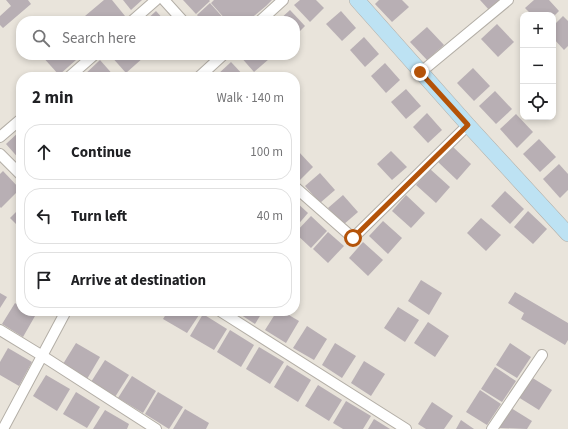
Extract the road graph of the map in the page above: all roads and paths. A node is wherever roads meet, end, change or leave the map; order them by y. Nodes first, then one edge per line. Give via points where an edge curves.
1 (156, 0) edge
2 (164, 0) edge
3 (283, 0) edge
4 (357, 0) edge
5 (508, 0) edge
6 (138, 16) edge
7 (178, 16) edge
8 (265, 16) edge
9 (88, 60) edge
10 (215, 60) edge
11 (75, 72) edge
12 (204, 72) edge
13 (420, 72) junction
14 (16, 123) edge
15 (468, 125) junction
16 (0, 137) edge
17 (0, 154) edge
18 (16, 170) edge
19 (300, 191) edge
20 (568, 234) edge
21 (63, 316) edge
22 (228, 316) edge
23 (0, 330) edge
24 (542, 354) dead end
25 (42, 355) junction
26 (3, 429) edge
27 (156, 429) edge
28 (406, 429) edge
29 (492, 429) edge

1 - 6 street
2 - 7 street
3 - 8 street
4 - 13 main road
5 - 13 street
9 - 11 street
10 - 12 street
13 - 15 main road
14 - 16 street
15 - 19 street via 353,238
15 - 20 main road
17 - 18 street
21 - 25 street
22 - 28 street
23 - 25 street
24 - 29 street
25 - 26 street
25 - 27 street

